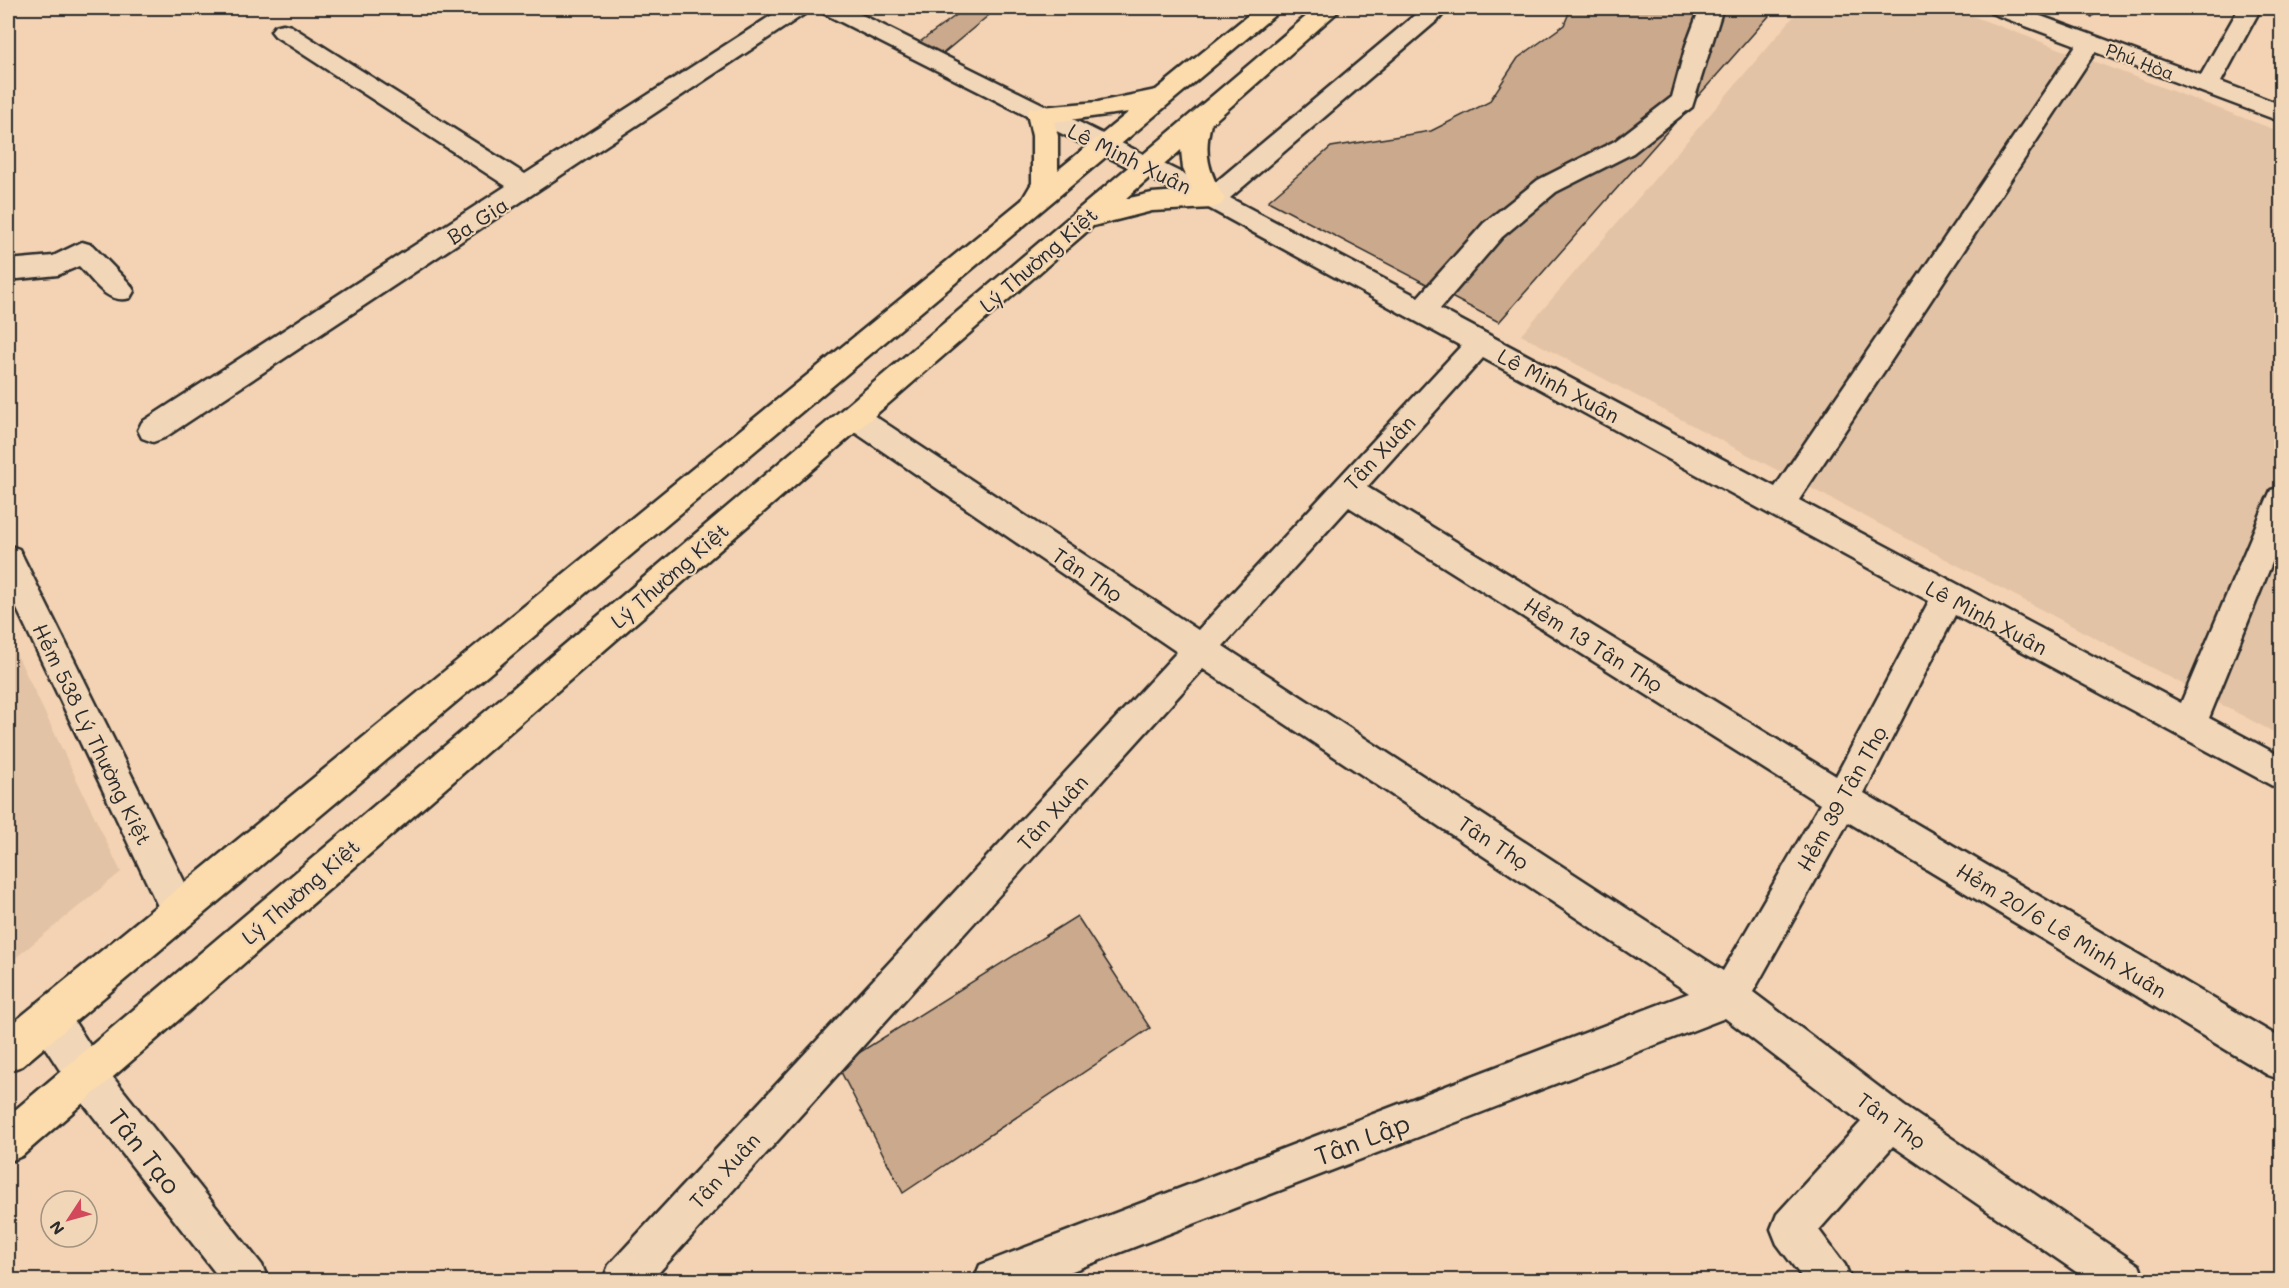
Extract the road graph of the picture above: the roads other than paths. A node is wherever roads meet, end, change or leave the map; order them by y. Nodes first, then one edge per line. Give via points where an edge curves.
1 (798, 8) edge
2 (831, 8) edge
3 (1271, 8) edge
4 (1330, 8) edge
5 (1421, 8) edge
6 (1712, 8) edge
7 (1998, 8) edge
8 (2250, 8) edge
9 (283, 31) dead end
10 (2090, 42) junction
11 (2207, 86) junction
12 (1165, 95) junction
13 (1039, 114) junction
14 (2282, 114) edge
15 (1200, 118) junction
16 (1104, 146) junction
17 (1146, 166) junction
18 (526, 187) junction
19 (1212, 198) junction
20 (1031, 206) junction
21 (1074, 228) junction
22 (8, 270) edge
23 (120, 291) dead end
24 (1421, 312) junction
25 (1480, 343) junction
26 (854, 417) junction
27 (153, 430) dead end
28 (1346, 489) junction
29 (2282, 499) edge
30 (1780, 504) junction
31 (8, 558) edge
32 (1948, 597) junction
33 (1200, 649) junction
34 (2190, 725) junction
35 (2282, 775) edge
36 (1842, 799) junction
37 (179, 910) junction
38 (1729, 996) junction
39 (49, 1018) junction
40 (8, 1052) edge
41 (2282, 1061) edge
42 (86, 1075) junction
43 (1890, 1120) junction
44 (8, 1142) edge
45 (247, 1281) edge
46 (624, 1281) edge
47 (995, 1281) edge
48 (1830, 1281) edge
49 (2124, 1281) edge

1 - 18 street, Ba Gia
2 - 13 street, Lê Minh Xuân
3 - 12 main road, Lý Thường Kiệt
4 - 15 main road, Lý Thường Kiệt
5 - 19 street via 1432,13
6 - 24 street via 1683,101 1624,147 1547,186 1493,230
7 - 10 street, Phú Hòa
8 - 11 street
9 - 18 street
10 - 11 street, Phú Hòa
10 - 30 street
11 - 14 street, Phú Hòa
12 - 13 main road via 1115,108
12 - 16 main road, Lý Thường Kiệt
13 - 16 street, Lê Minh Xuân
13 - 20 main road via 1045,136 1045,183
15 - 17 main road, Lý Thường Kiệt
15 - 19 main road via 1192,157
16 - 17 street, Lê Minh Xuân
16 - 20 main road, Lý Thường Kiệt
17 - 19 street, Lê Minh Xuân
17 - 21 main road, Lý Thường Kiệt
18 - 27 street, Ba Gia
19 - 21 main road via 1149,202 1111,211
19 - 24 street, Lê Minh Xuân
20 - 37 main road, Lý Thường Kiệt
21 - 26 main road, Lý Thường Kiệt
22 - 23 street via 58,265 82,252
24 - 25 street, Lê Minh Xuân
25 - 28 street, Tân Xuân
25 - 30 street, Lê Minh Xuân
26 - 33 street, Tân Thọ
26 - 42 main road, Lý Thường Kiệt
28 - 33 street, Tân Xuân
28 - 36 street, Hẻm 13 Tân Thọ
29 - 34 street
30 - 32 street, Lê Minh Xuân
31 - 37 street, Hẻm 538 Lý Thường Kiệt
32 - 34 street, Lê Minh Xuân
32 - 36 street, Hẻm 39 Tân Thọ
33 - 38 street, Tân Thọ
33 - 46 street, Tân Xuân
34 - 35 street, Lê Minh Xuân
36 - 38 street, Hẻm 39 Tân Thọ
36 - 41 street, Hẻm 20/6 Lê Minh Xuân
37 - 39 main road, Lý Thường Kiệt
38 - 43 street, Tân Thọ
38 - 47 street, Tân Lập
39 - 40 main road, Lý Thường Kiệt
39 - 42 street, Tân Tạo
42 - 44 main road, Lý Thường Kiệt
42 - 45 street, Tân Tạo
43 - 48 street via 1792,1229
43 - 49 street, Tân Thọ

